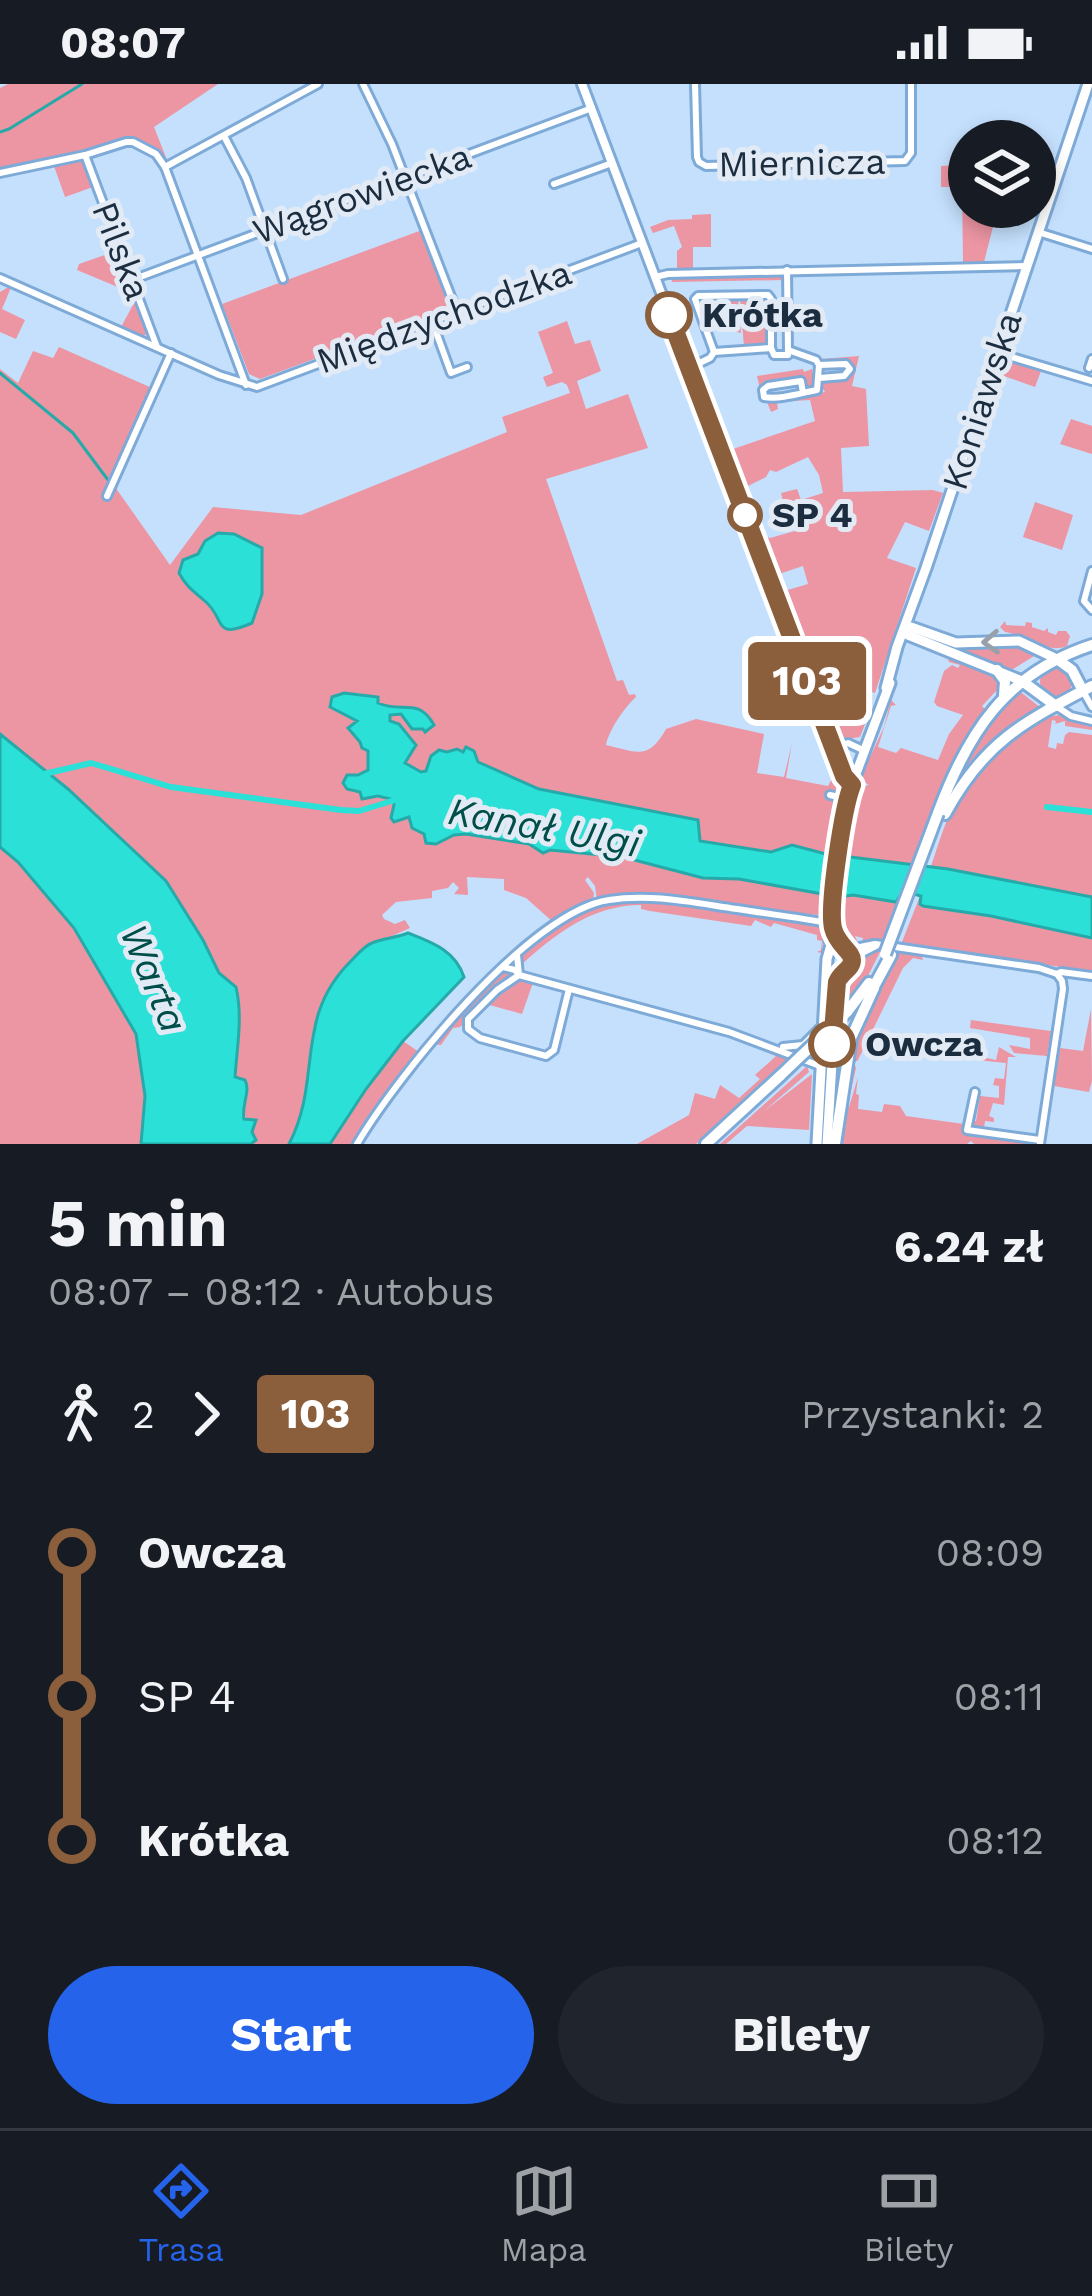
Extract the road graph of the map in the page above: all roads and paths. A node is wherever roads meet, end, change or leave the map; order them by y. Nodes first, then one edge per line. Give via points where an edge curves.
1 (318, 84) edge
2 (363, 84) edge
3 (584, 84) edge
4 (695, 84) edge
5 (910, 84) edge
6 (1088, 84) edge
7 (592, 108) junction
8 (224, 136) junction
9 (85, 155) junction
10 (612, 163) junction
11 (165, 167) junction
12 (0, 172) edge
13 (405, 178) junction
14 (554, 184) dead end
15 (265, 229) junction
16 (1038, 232) junction
17 (642, 243) junction
18 (1092, 249) edge
19 (197, 257) junction
20 (1027, 266) junction
21 (787, 270) junction
22 (655, 277) junction
23 (283, 279) dead end
24 (132, 280) junction
25 (1, 281) edge
26 (457, 312) junction
27 (432, 321) junction
28 (157, 346) junction
29 (770, 348) junction
30 (788, 350) junction
31 (714, 352) junction
32 (171, 353) junction
33 (998, 353) junction
34 (819, 365) junction
35 (467, 367) dead end
36 (689, 368) junction
37 (818, 378) junction
38 (1092, 381) edge
39 (246, 385) junction
40 (803, 393) junction
41 (107, 496) dead end
42 (1092, 571) edge
43 (1092, 610) edge
44 (907, 630) junction
45 (1092, 645) edge
46 (1057, 659) junction
47 (1043, 667) junction
48 (997, 670) junction
49 (1073, 672) junction
50 (1022, 681) junction
51 (1088, 688) edge
52 (1043, 696) junction
53 (1002, 698) junction
54 (1060, 703) junction
55 (1092, 707) edge
56 (1092, 721) edge
57 (832, 748) junction
58 (865, 751) junction
59 (852, 785) junction
60 (830, 795) dead end
61 (846, 803) junction
62 (942, 814) junction
63 (831, 921) junction
64 (885, 951) junction
65 (836, 952) junction
66 (518, 953) junction
67 (503, 968) junction
68 (847, 969) junction
69 (1057, 974) junction
70 (519, 975) junction
71 (1092, 976) edge
72 (569, 988) junction
73 (824, 1018) junction
74 (851, 1018) junction
75 (767, 1045) junction
76 (821, 1066) junction
77 (783, 1078) junction
78 (975, 1092) dead end
79 (1040, 1142) edge
80 (357, 1144) edge
81 (706, 1144) edge
82 (715, 1144) edge
83 (817, 1144) edge
84 (831, 1144) edge

1 - 8 street
2 - 13 street
3 - 7 street
4 - 5 street, Miernicza via 697,157 706,166 905,161
6 - 16 main road, Koniawska
7 - 10 street
7 - 13 street, Wągrowiecka
8 - 11 street
8 - 15 street
9 - 11 street via 134,142
9 - 12 street
9 - 24 street, Pilska
10 - 14 street
10 - 17 street
11 - 19 street
13 - 15 street, Wągrowiecka
13 - 26 street
15 - 19 street, Wągrowiecka
15 - 23 street
16 - 18 street
16 - 20 main road, Koniawska
17 - 22 street
17 - 26 street, Międzychodzka
19 - 24 street, Wągrowiecka
19 - 39 street
20 - 21 street
20 - 33 main road, Koniawska
21 - 22 street
21 - 30 street
22 - 36 street
24 - 28 street, Pilska
25 - 28 street
26 - 27 street, Międzychodzka
27 - 35 street via 451,373
27 - 39 street, Międzychodzka
28 - 32 street
29 - 30 street via 774,355
29 - 31 street
29 - 31 street via 768,296 698,296
30 - 34 street
31 - 36 street
32 - 39 street
32 - 41 street
33 - 38 street
33 - 44 main road, Koniawska
34 - 37 street
34 - 37 street via 850,369
36 - 57 street
37 - 40 street via 817,390
40 - 40 street via 801,381 763,390 770,399
42 - 43 street via 1084,601
46 -> 44 main road via 1019,641 956,643
44 - 48 main road
44 - 58 main road, Koniawska
45 - 46 main road
46 - 47 main road
46 - 49 main road
47 - 50 main road
47 - 52 main road
48 - 50 main road
48 - 53 main road
49 - 51 main road
49 - 54 main road via 1074,688
50 - 52 main road
50 - 53 main road
51 - 54 main road
51 - 55 street
52 - 54 main road
53 - 62 main road via 967,745
54 - 56 street
54 - 62 main road via 988,751
57 - 58 street via 848,742
57 - 59 street
58 - 59 main road, Koniawska
59 - 61 main road, Koniawska
60 - 61 street
61 - 63 main road, Koniawska
62 - 64 main road, bridge
63 - 65 main road, Koniawska
63 - 66 street via 651,898 604,900
64 - 65 street
64 - 68 street via 866,951
64 - 69 street
64 - 74 main road
64 - 74 main road via 874,988
65 - 68 main road via 852,959
65 - 68 main road via 834,971
65 - 73 main road
66 - 67 street
66 - 70 street
67 - 70 street
67 - 80 street via 407,1070
68 - 84 main road via 837,982
69 - 71 street
69 - 79 street via 1064,987
70 - 72 street
70 - 72 street via 468,1019 468,1029 546,1056
72 - 75 street
73 - 75 street via 803,1045
73 - 76 main road
74 - 77 main road, bridge
74 - 84 main road
75 - 76 street
76 - 83 main road
77 - 81 main road
77 - 82 main road
78 - 79 street via 967,1130

